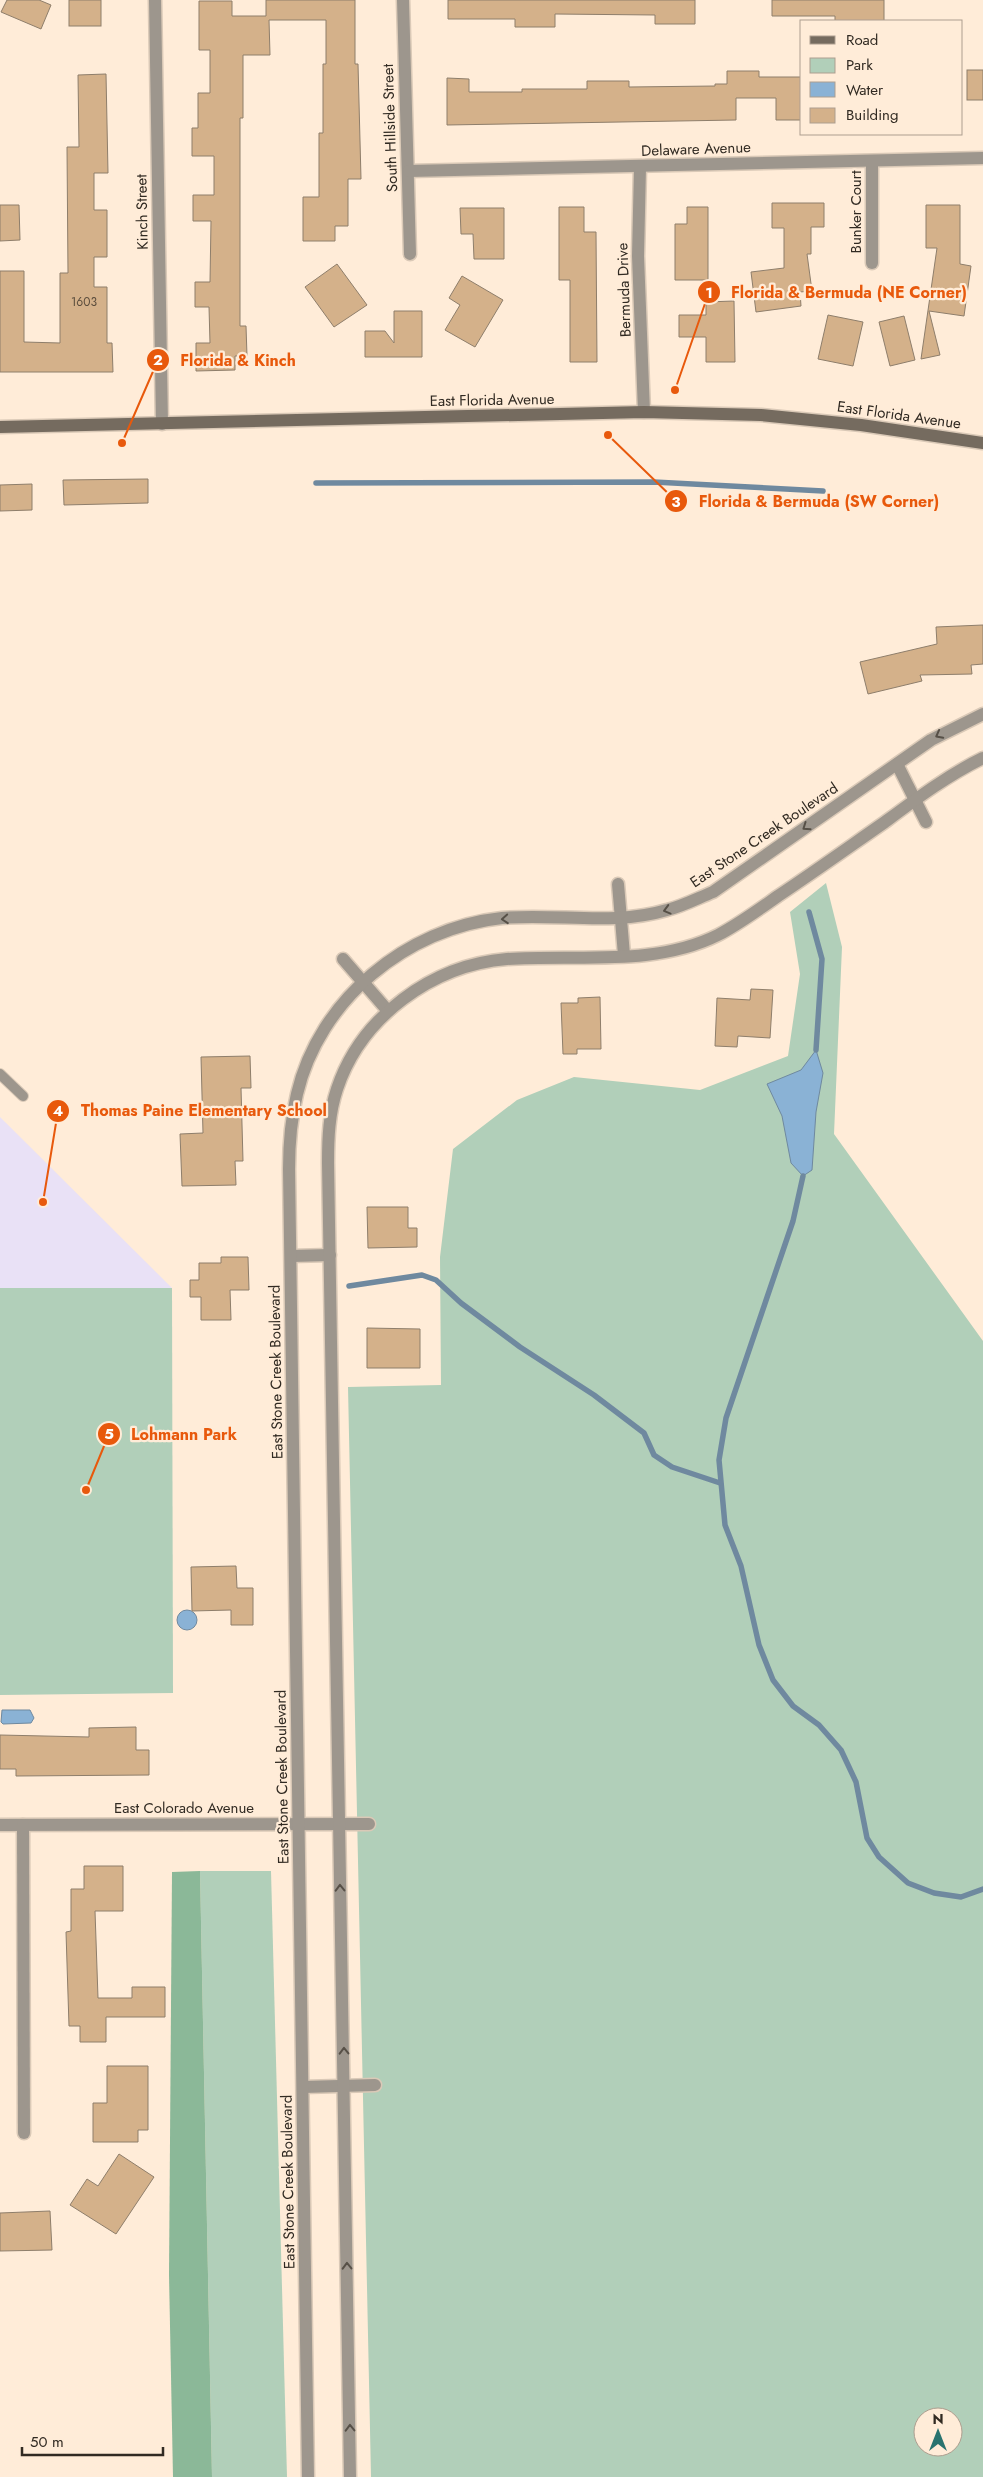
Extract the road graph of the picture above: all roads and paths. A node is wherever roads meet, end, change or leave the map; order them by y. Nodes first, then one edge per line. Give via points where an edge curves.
1 (155, 0) edge
2 (403, 0) edge
3 (983, 158) edge
4 (872, 162) junction
5 (640, 167) junction
6 (409, 171) junction
7 (410, 254) dead end
8 (872, 263) dead end
9 (644, 412) junction
10 (162, 424) junction
11 (0, 427) edge
12 (983, 443) edge
13 (983, 714) edge
14 (983, 758) edge
15 (897, 764) junction
16 (916, 800) junction
17 (926, 822) dead end
18 (618, 884) dead end
19 (621, 917) junction
20 (624, 955) junction
21 (343, 959) dead end
22 (363, 982) junction
23 (388, 1011) junction
24 (0, 1074) edge
25 (23, 1096) dead end
26 (330, 1255) junction
27 (291, 1256) junction
28 (0, 1824) edge
29 (298, 1824) junction
30 (339, 1824) junction
31 (369, 1824) dead end
32 (23, 1825) junction
33 (375, 2085) dead end
34 (303, 2086) junction
35 (345, 2086) junction
36 (24, 2133) dead end
37 (308, 2477) edge
38 (350, 2477) edge

1 - 10 street, Kinch Street
2 - 6 street, South Hillside Street
3 - 4 street, Delaware Avenue
4 - 5 street, Delaware Avenue
4 - 8 street, Bunker Court
5 - 6 street, Delaware Avenue
5 - 9 street, Bermuda Drive via 638,256
6 - 7 street, South Hillside Street
9 - 10 street, East Florida Avenue
9 - 12 street, East Florida Avenue via 762,415 862,425
10 - 11 street, East Florida Avenue
13 -> 15 street, East Stone Creek Boulevard via 931,740
14 - 16 street
15 - 16 street
15 -> 19 street, East Stone Creek Boulevard via 713,892 667,910
16 - 17 street
16 - 20 street via 717,936 657,954
18 - 19 street
19 - 20 street
19 -> 22 street, East Stone Creek Boulevard via 502,918 474,923 446,931 405,950
20 - 23 street via 479,964 424,986
21 - 22 street
22 - 23 street
22 - 27 street, East Stone Creek Boulevard via 324,1028 297,1093 290,1132
23 - 26 street via 372,1026 352,1056 342,1074 332,1108 328,1163
24 - 25 lane
26 - 27 street
26 - 30 street
27 - 29 street, East Stone Creek Boulevard
28 - 32 street, East Colorado Avenue
29 - 30 street, East Colorado Avenue
29 - 32 street, East Colorado Avenue
29 - 34 street, East Stone Creek Boulevard
30 - 31 street, East Colorado Avenue
35 -> 30 street
32 - 36 street
33 - 35 street
34 - 35 street
34 - 37 street, East Stone Creek Boulevard
38 -> 35 street

